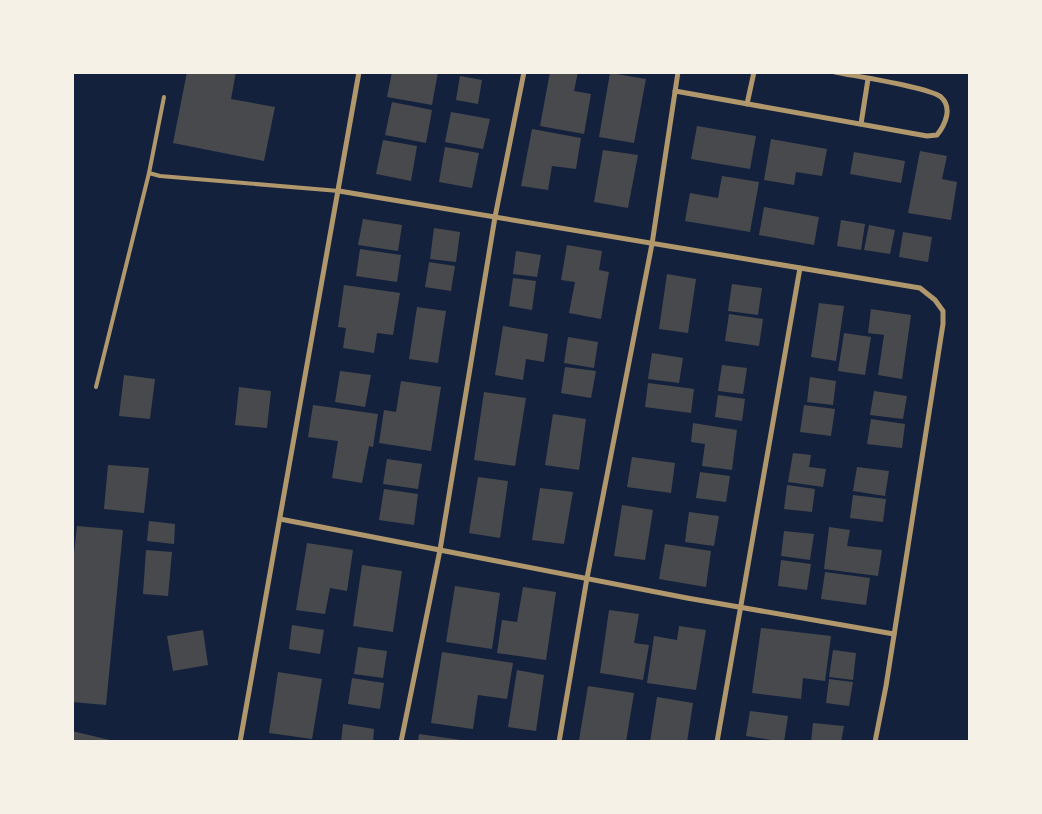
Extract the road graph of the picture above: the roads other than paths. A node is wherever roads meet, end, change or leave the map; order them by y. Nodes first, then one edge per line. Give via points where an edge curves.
1 (359, 72) edge
2 (524, 72) edge
3 (678, 72) edge
4 (754, 72) edge
5 (835, 72) edge
6 (868, 79) junction
7 (675, 91) junction
8 (164, 97) dead end
9 (747, 104) junction
10 (861, 124) junction
11 (149, 173) junction
12 (339, 191) junction
13 (495, 217) junction
14 (652, 244) junction
15 (800, 268) junction
16 (96, 387) dead end
17 (280, 520) junction
18 (440, 550) junction
19 (587, 578) junction
20 (741, 607) junction
21 (894, 634) junction
22 (240, 742) edge
23 (401, 742) edge
24 (559, 742) edge
25 (718, 742) edge
26 (875, 742) edge

1 - 12 street
2 - 13 street
3 - 7 street
4 - 9 street
5 - 6 street
6 - 10 street
6 - 10 street via 924,90 940,97 947,107 946,125 937,135 927,136
7 - 9 street
7 - 14 street
8 - 11 lane
9 - 10 street
11 - 12 lane
11 - 16 lane
12 - 13 street
12 - 17 street
13 - 14 street
13 - 18 street
14 - 15 street
14 - 19 street
15 - 20 street
15 - 21 street via 920,288 943,311
17 - 18 street
17 - 22 street
18 - 19 street
18 - 23 street
19 - 20 street
19 - 24 street
20 - 21 street
20 - 25 street
21 - 26 street

